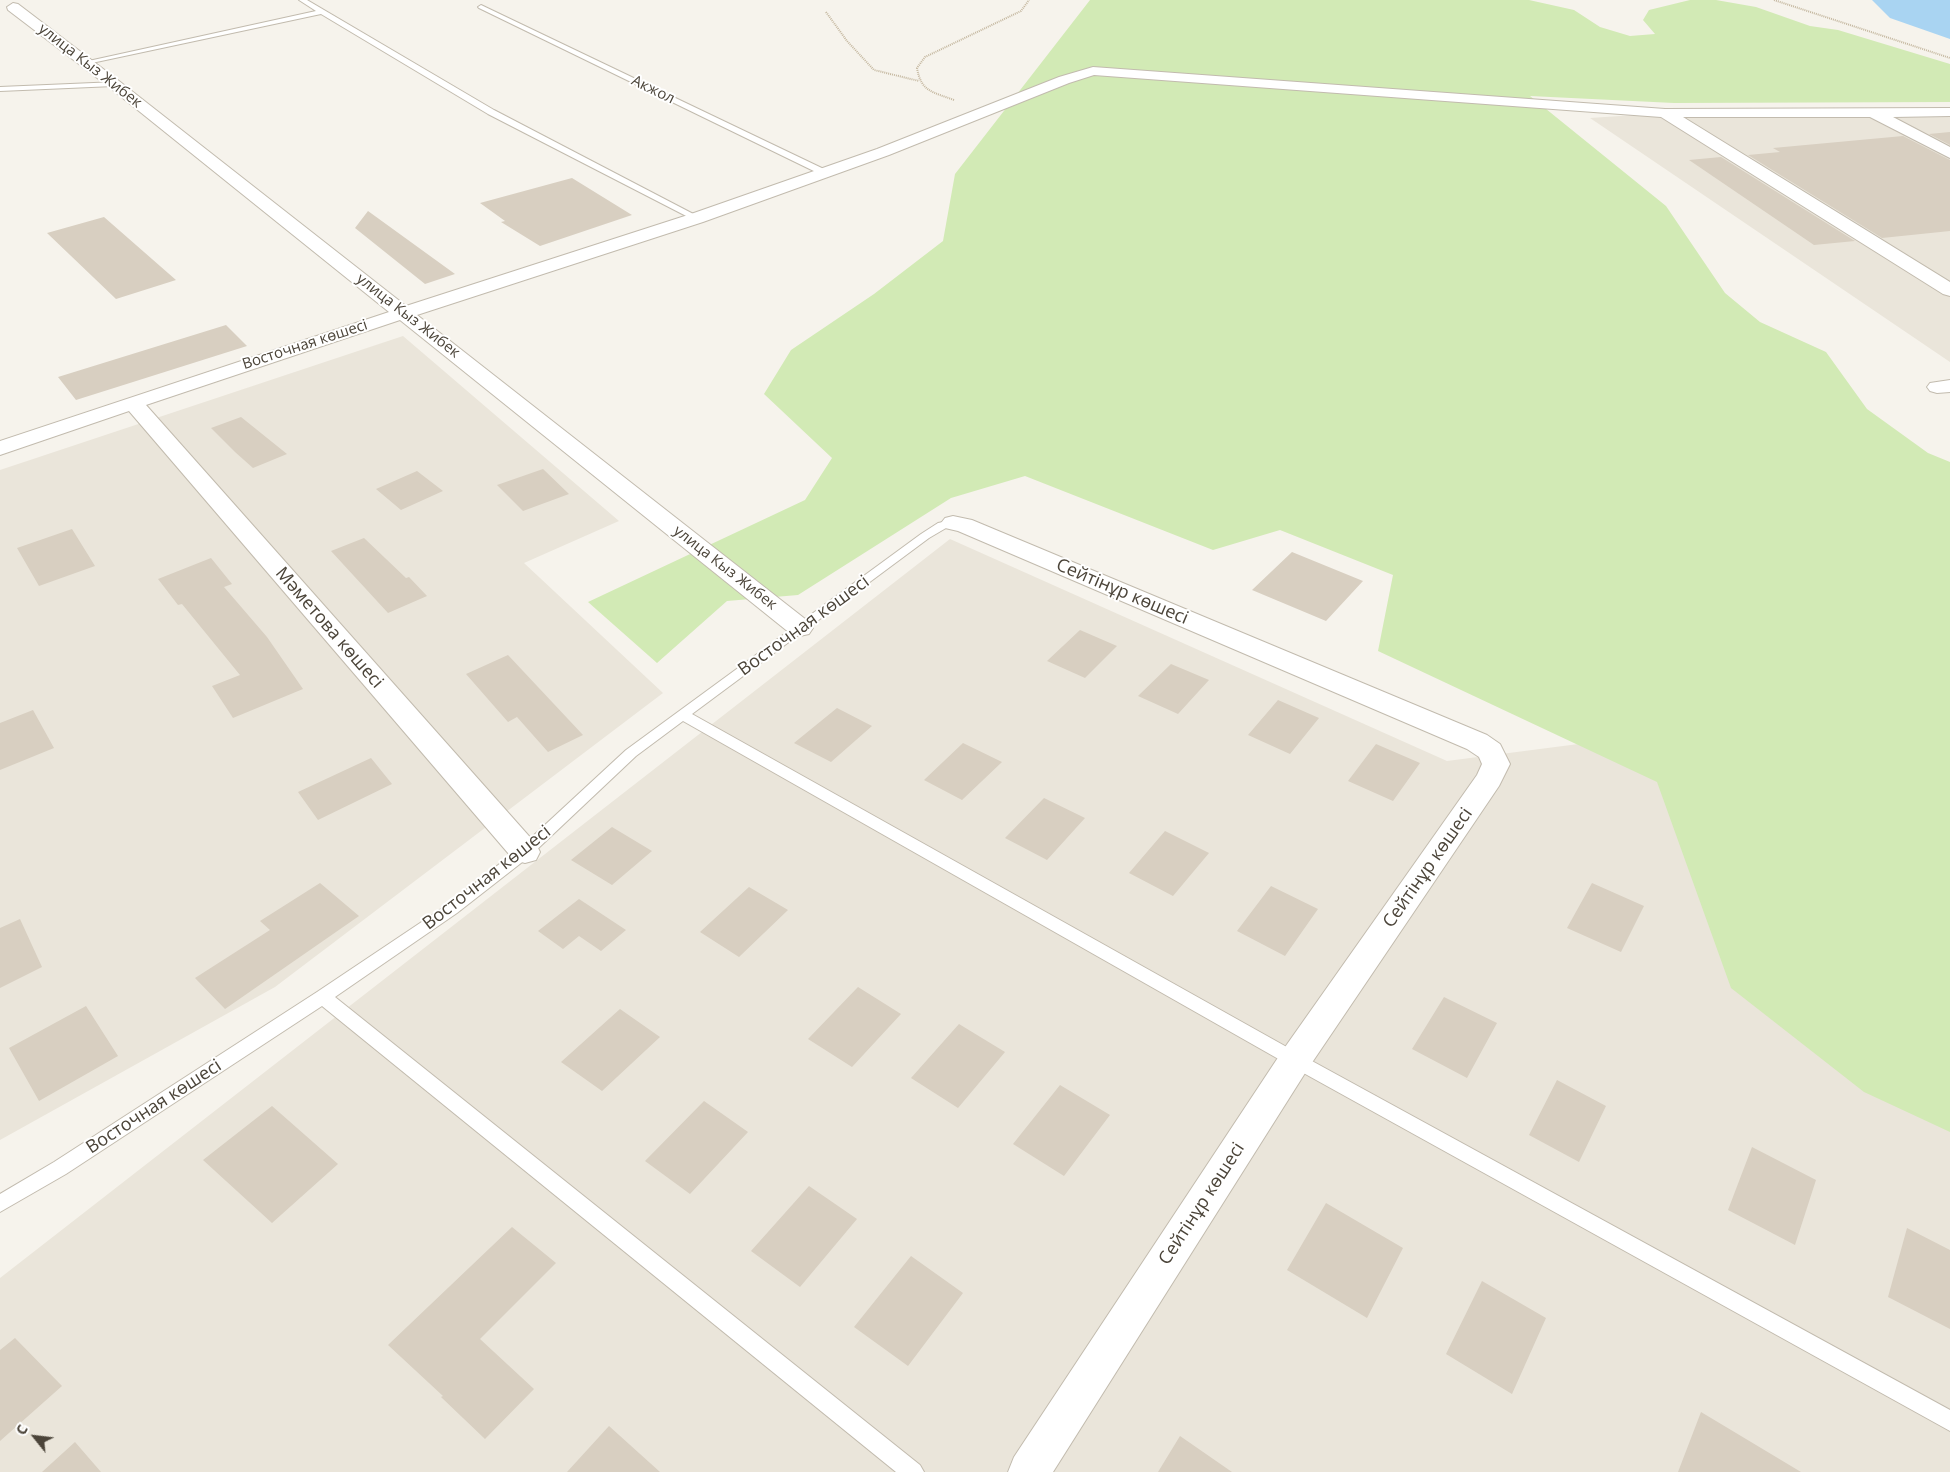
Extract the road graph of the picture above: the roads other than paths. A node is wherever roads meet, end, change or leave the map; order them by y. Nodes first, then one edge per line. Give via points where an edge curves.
1 (302, 0) edge
2 (13, 7) dead end
3 (481, 7) dead end
4 (322, 12) junction
5 (87, 62) junction
6 (114, 84) junction
7 (0, 89) edge
8 (1874, 112) junction
9 (1950, 112) edge
10 (1665, 113) junction
11 (1950, 153) edge
12 (825, 173) junction
13 (697, 218) junction
14 (1950, 290) edge
15 (404, 313) junction
16 (133, 403) junction
17 (0, 448) edge
18 (952, 523) joint
19 (800, 628) junction
20 (683, 715) junction
21 (524, 852) junction
22 (323, 997) junction
23 (1295, 1060) junction
24 (0, 1204) edge
25 (1950, 1421) edge
26 (913, 1472) edge
27 (1029, 1472) edge

1 - 4 lane
2 - 5 street, улица Кыз Жибек
3 - 12 lane, Акжол
4 - 5 lane
4 - 13 lane via 491,112
5 - 6 street, улица Кыз Жибек
6 - 7 lane
6 - 15 street, улица Кыз Жибек
8 - 9 street, Восточная көшесі
8 - 10 street, Восточная көшесі
8 - 11 street
10 - 12 street, Восточная көшесі via 1092,71
10 - 14 street
12 - 13 street, Восточная көшесі
13 - 15 street, Восточная көшесі
15 - 16 street, Восточная көшесі
15 - 19 street, улица Кыз Жибек
16 - 17 street, Восточная көшесі
16 - 21 street, Мәметова көшесі
18 - 19 lane, Восточная көшесі via 942,525 925,536
18 - 23 street, Сейтінұр көшесі via 964,525 1449,730 1490,751 1496,764 1489,780
19 - 20 lane, Восточная көшесі
20 - 21 lane, Восточная көшесі via 631,752
20 - 23 lane
21 - 22 lane, Восточная көшесі via 452,909
22 - 24 lane, Восточная көшесі
22 - 26 lane
23 - 25 lane
23 - 27 street, Сейтінұр көшесі

